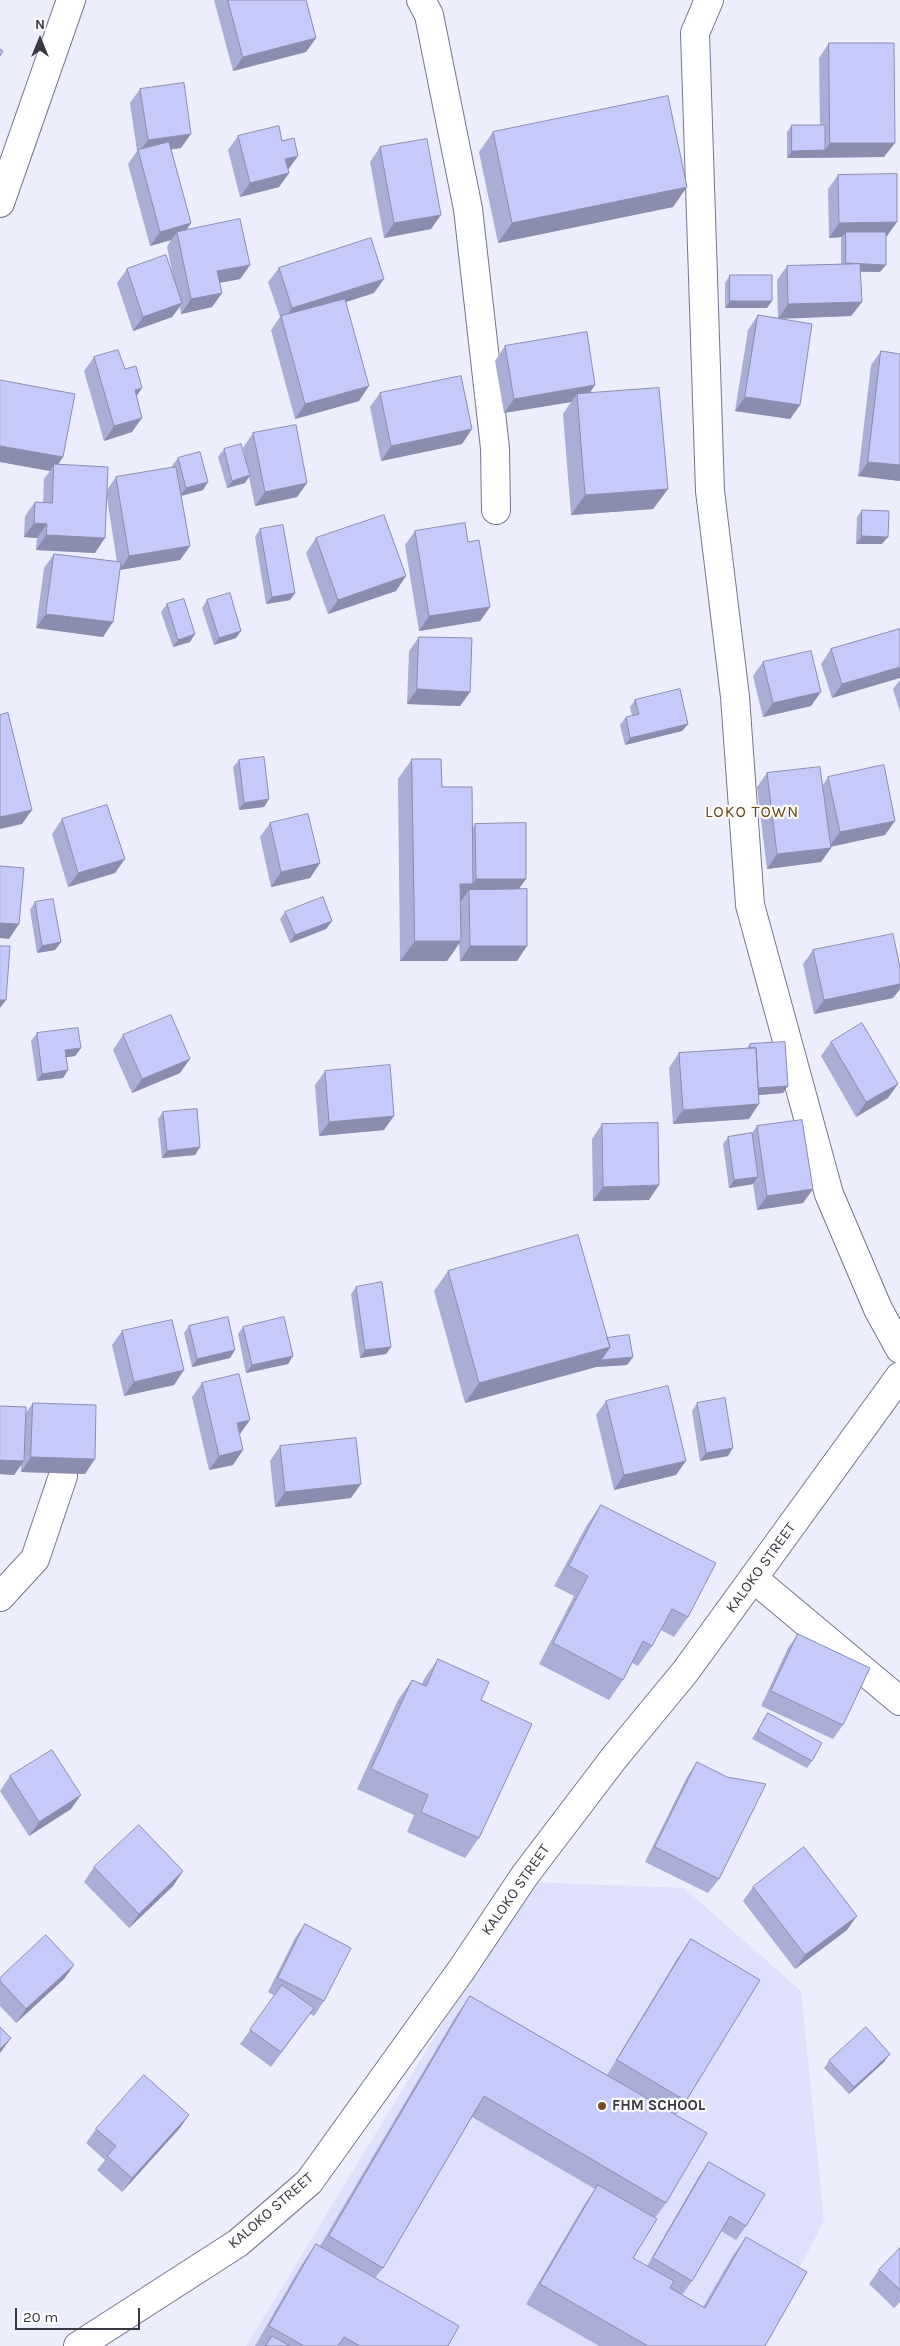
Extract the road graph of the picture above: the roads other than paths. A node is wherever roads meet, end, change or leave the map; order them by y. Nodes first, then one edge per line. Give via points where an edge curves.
1 (71, 0) edge
2 (421, 0) edge
3 (709, 0) edge
4 (0, 203) edge
5 (496, 510) dead end
6 (900, 1349) edge
7 (900, 1376) edge
8 (63, 1476) edge
9 (753, 1578) junction
10 (0, 1597) edge
11 (900, 1701) edge
12 (78, 2346) edge

1 - 4 street
2 - 5 street via 429,15 468,209 495,448
3 - 6 street via 695,33 710,491 735,697 750,905 829,1194 878,1309
7 - 9 street, KALOKO STREET
8 - 10 street via 35,1559
9 - 11 street
9 - 12 street, KALOKO STREET via 685,1672 614,1758 525,1875 462,1969 309,2182 238,2243

